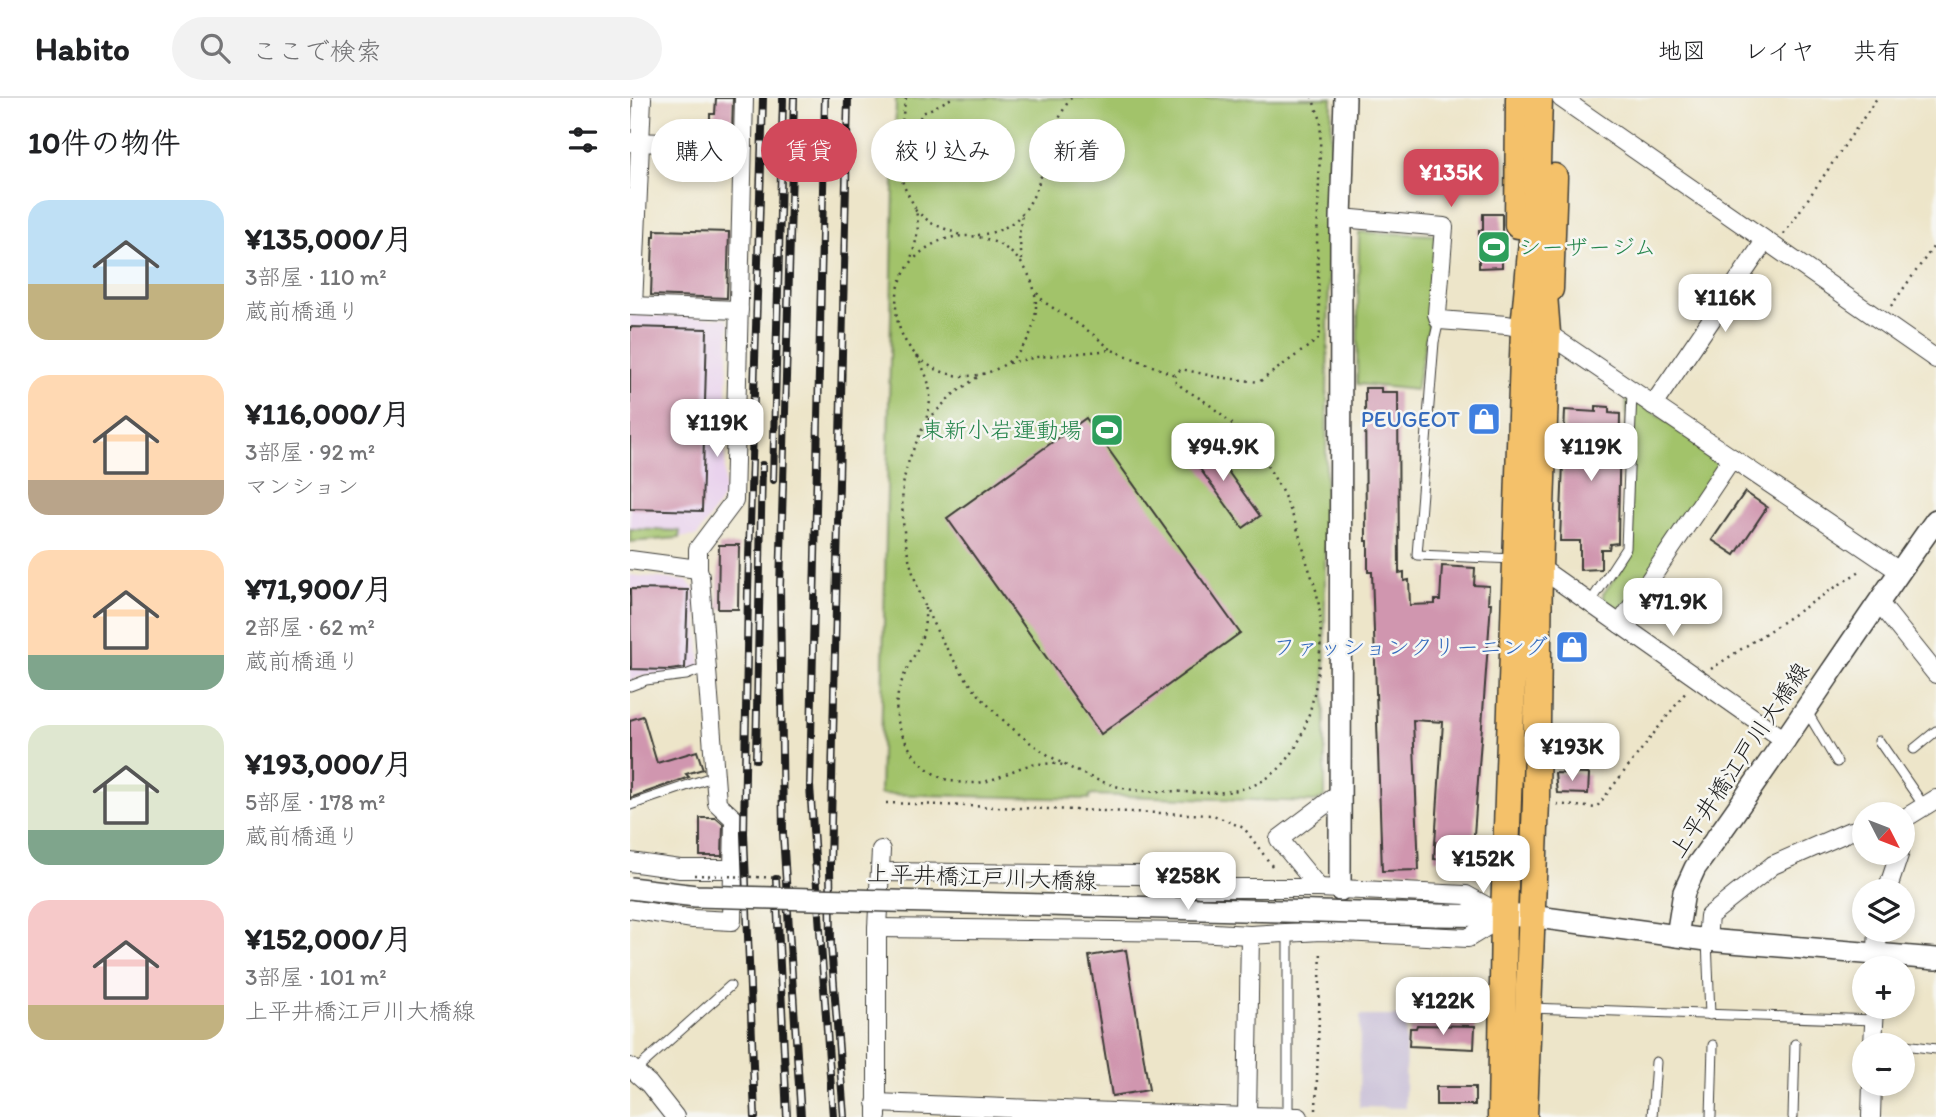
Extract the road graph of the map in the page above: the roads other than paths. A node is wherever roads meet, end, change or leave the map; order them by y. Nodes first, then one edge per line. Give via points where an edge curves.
1 (642, 98) edge
2 (744, 98) edge
3 (1345, 98) edge
4 (1519, 98) edge
5 (1539, 98) edge
6 (1558, 98) edge
7 (744, 119) edge
8 (635, 143) edge
9 (742, 182) edge
10 (1341, 218) junction
11 (1765, 241) junction
12 (631, 306) edge
13 (739, 310) junction
14 (1439, 320) junction
15 (1535, 331) junction
16 (1936, 359) edge
17 (1632, 392) junction
18 (1653, 405) junction
19 (1732, 458) junction
20 (1936, 520) edge
21 (630, 561) edge
22 (1528, 563) junction
23 (698, 569) junction
24 (1899, 571) junction
25 (1590, 603) junction
26 (1879, 603) junction
27 (1620, 624) junction
28 (707, 667) junction
29 (1936, 674) edge
30 (630, 686) edge
31 (1806, 710) junction
32 (1936, 731) edge
33 (1786, 741) junction
34 (1879, 741) dead end
35 (1914, 749) dead end
36 (1836, 762) dead end
37 (715, 776) junction
38 (1340, 793) junction
39 (1930, 803) edge
40 (630, 805) edge
41 (1915, 812) edge
42 (1852, 831) edge
43 (881, 850) dead end
44 (630, 862) edge
45 (880, 872) junction
46 (735, 873) junction
47 (630, 888) edge
48 (1200, 888) junction
49 (1319, 888) junction
50 (1340, 890) junction
51 (630, 909) edge
52 (1504, 916) junction
53 (1530, 916) junction
54 (877, 928) junction
55 (1196, 932) junction
56 (1288, 933) junction
57 (1250, 935) junction
58 (1677, 936) junction
59 (1707, 940) junction
60 (1852, 958) edge
61 (1936, 959) edge
62 (1915, 960) edge
63 (730, 986) dead end
64 (1527, 1008) junction
65 (1852, 1013) edge
66 (1710, 1015) junction
67 (1795, 1044) dead end
68 (1713, 1045) dead end
69 (1915, 1047) edge
70 (1936, 1049) edge
71 (1656, 1062) dead end
72 (633, 1069) edge
73 (1872, 1096) edge
74 (877, 1110) edge
75 (1112, 1114) edge
76 (1247, 1116) edge
77 (675, 1117) edge
78 (1288, 1117) edge
79 (1299, 1117) edge
80 (1501, 1117) edge
81 (1524, 1117) edge
82 (1652, 1117) edge
83 (1711, 1117) edge
84 (1793, 1117) edge
85 (1871, 1117) edge

1 - 8 street
2 - 7 street
3 - 10 street
4 - 15 main road via 1518,229
5 - 15 main road
6 - 11 street
6 - 15 main road via 1553,228
8 - 12 street
9 - 13 street
10 - 14 street via 1444,227
10 - 38 street
11 - 16 street
11 - 18 street
12 - 13 street
13 - 23 street via 734,500 698,549
14 - 15 street
14 - 22 lane via 1417,555
15 - 17 street
15 - 22 main road
17 - 18 street
17 - 25 lane via 1626,548
18 - 19 street
19 - 24 street
19 - 27 street
20 - 24 street, 上平井橋江戸川大橋線
21 - 23 street
22 - 25 street
22 - 52 main road
22 - 53 main road via 1536,801
23 - 28 street
24 - 26 street, 上平井橋江戸川大橋線
25 - 27 street
26 - 29 street
26 - 31 street, 上平井橋江戸川大橋線
27 - 33 street
28 - 30 lane
28 - 37 street
31 - 33 street, 上平井橋江戸川大橋線
31 - 36 lane
32 - 35 lane
33 - 58 street, 上平井橋江戸川大橋線 via 1695,869 1684,892
34 - 39 lane
37 - 40 lane
37 - 46 street via 717,803 734,820
38 - 49 street via 1279,839
38 - 50 street
39 - 41 street
42 - 59 street via 1773,865 1709,916
43 - 45 street
44 - 46 street
45 - 48 street via 1139,876
45 - 54 street
46 - 51 street via 732,921
47 - 52 street, 上平井橋江戸川大橋線, bridge via 696,896
48 - 49 street
48 - 55 street
49 - 50 street
50 - 52 street via 1466,895
52 - 53 street, 上平井橋江戸川大橋線
52 - 56 street via 1468,938
52 - 80 main road
53 - 58 street, 上平井橋江戸川大橋線
53 - 64 main road
54 - 55 street
54 - 74 street
55 - 57 street
56 - 57 street
56 - 78 lane
57 - 76 street
58 - 59 street
59 - 60 street
59 - 66 lane
61 - 62 street
63 - 72 lane
64 - 66 lane
64 - 81 main road
65 - 66 lane
67 - 84 lane
68 - 83 lane
69 - 70 lane
71 - 82 lane
72 - 77 street
73 - 85 street
74 - 75 street
75 - 76 street
76 - 78 street
78 - 79 street

